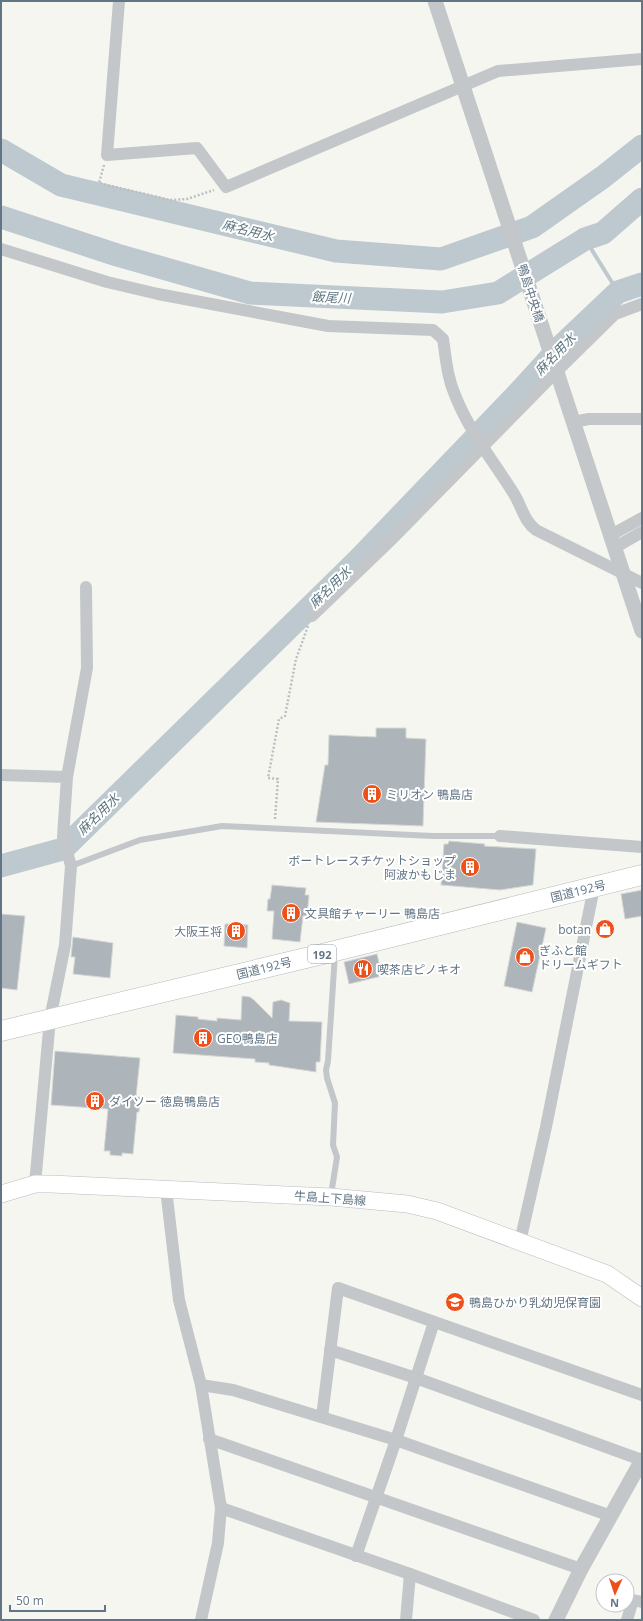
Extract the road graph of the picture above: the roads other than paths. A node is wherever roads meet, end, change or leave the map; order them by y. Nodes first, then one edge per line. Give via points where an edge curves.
1 (119, 1) edge
2 (434, 1) edge
3 (642, 59) edge
4 (463, 86) junction
5 (1, 249) edge
6 (642, 304) edge
7 (555, 367) junction
8 (642, 419) edge
9 (573, 422) junction
10 (482, 445) junction
11 (642, 518) edge
12 (642, 532) edge
13 (614, 541) junction
14 (623, 573) junction
15 (642, 583) edge
16 (86, 587) dead end
17 (312, 616) road end
18 (642, 630) edge
19 (1, 775) edge
20 (67, 777) junction
21 (500, 836) joint
22 (642, 847) edge
23 (71, 866) junction
24 (642, 875) edge
25 (594, 887) junction
26 (335, 951) junction
27 (50, 1019) junction
28 (1, 1031) edge
29 (34, 1184) junction
30 (166, 1189) junction
31 (1, 1194) edge
32 (331, 1197) junction
33 (520, 1242) junction
34 (642, 1298) edge
35 (434, 1322) junction
36 (330, 1350) junction
37 (416, 1378) junction
38 (201, 1385) junction
39 (642, 1395) edge
40 (322, 1417) junction
41 (209, 1439) junction
42 (396, 1440) junction
43 (642, 1460) edge
44 (376, 1497) junction
45 (221, 1508) junction
46 (611, 1516) junction
47 (356, 1556) junction
48 (582, 1569) junction
49 (410, 1574) junction
50 (642, 1602) edge
51 (201, 1620) edge
52 (406, 1620) edge
53 (534, 1620) edge
54 (556, 1620) edge
55 (627, 1620) edge

1 - 4 street via 107,155 196,148 226,187
2 - 4 street, 鴨島中央橋
3 - 4 street via 498,71
4 - 7 street, 鴨島中央橋
5 - 10 street via 107,282 158,294 320,324 433,330 443,339 453,390
6 - 7 street via 615,314
7 - 9 street, 鴨島中央橋
7 - 10 street
8 - 9 street via 589,419
9 - 13 street, 鴨島中央橋
10 - 14 street via 518,501 529,525
10 - 17 street via 389,542
11 - 13 street
12 - 13 street
13 - 14 street, 鴨島中央橋
14 - 15 street
14 - 18 street, 鴨島中央橋
16 - 20 street via 87,668
19 - 20 street
20 - 23 street via 63,837
21 - 22 street
21 - 23 lane via 433,836 222,826 140,840
23 - 27 street via 65,945
24 - 25 highway, 国道192号 / 192
25 - 26 highway, 国道192号 / 192
25 - 33 street
26 - 27 highway, 国道192号 / 192
26 - 32 lane via 326,1070 335,1103 333,1145 337,1157
27 - 28 highway, 国道192号 / 192
27 - 29 street
29 - 30 main road, 牛島上下島線
29 - 31 main road, 牛島上下島線
30 - 32 main road, 牛島上下島線
30 - 38 street via 179,1300
32 - 33 main road, 牛島上下島線 via 407,1204 437,1211
33 - 34 main road, 牛島上下島線 via 607,1274
35 - 36 street via 338,1288
35 - 37 street
35 - 39 street
36 - 37 street
36 - 40 street
37 - 42 street
37 - 43 street
38 - 40 street via 233,1390
38 - 41 street
40 - 42 street
41 - 44 street
41 - 45 street
42 - 44 street
42 - 46 street
43 - 46 street
44 - 47 street
44 - 48 street
45 - 47 street
45 - 51 street via 218,1543
46 - 48 street
47 - 49 street
48 - 54 street
49 - 52 street
49 - 53 street
50 - 55 street via 633,1600

